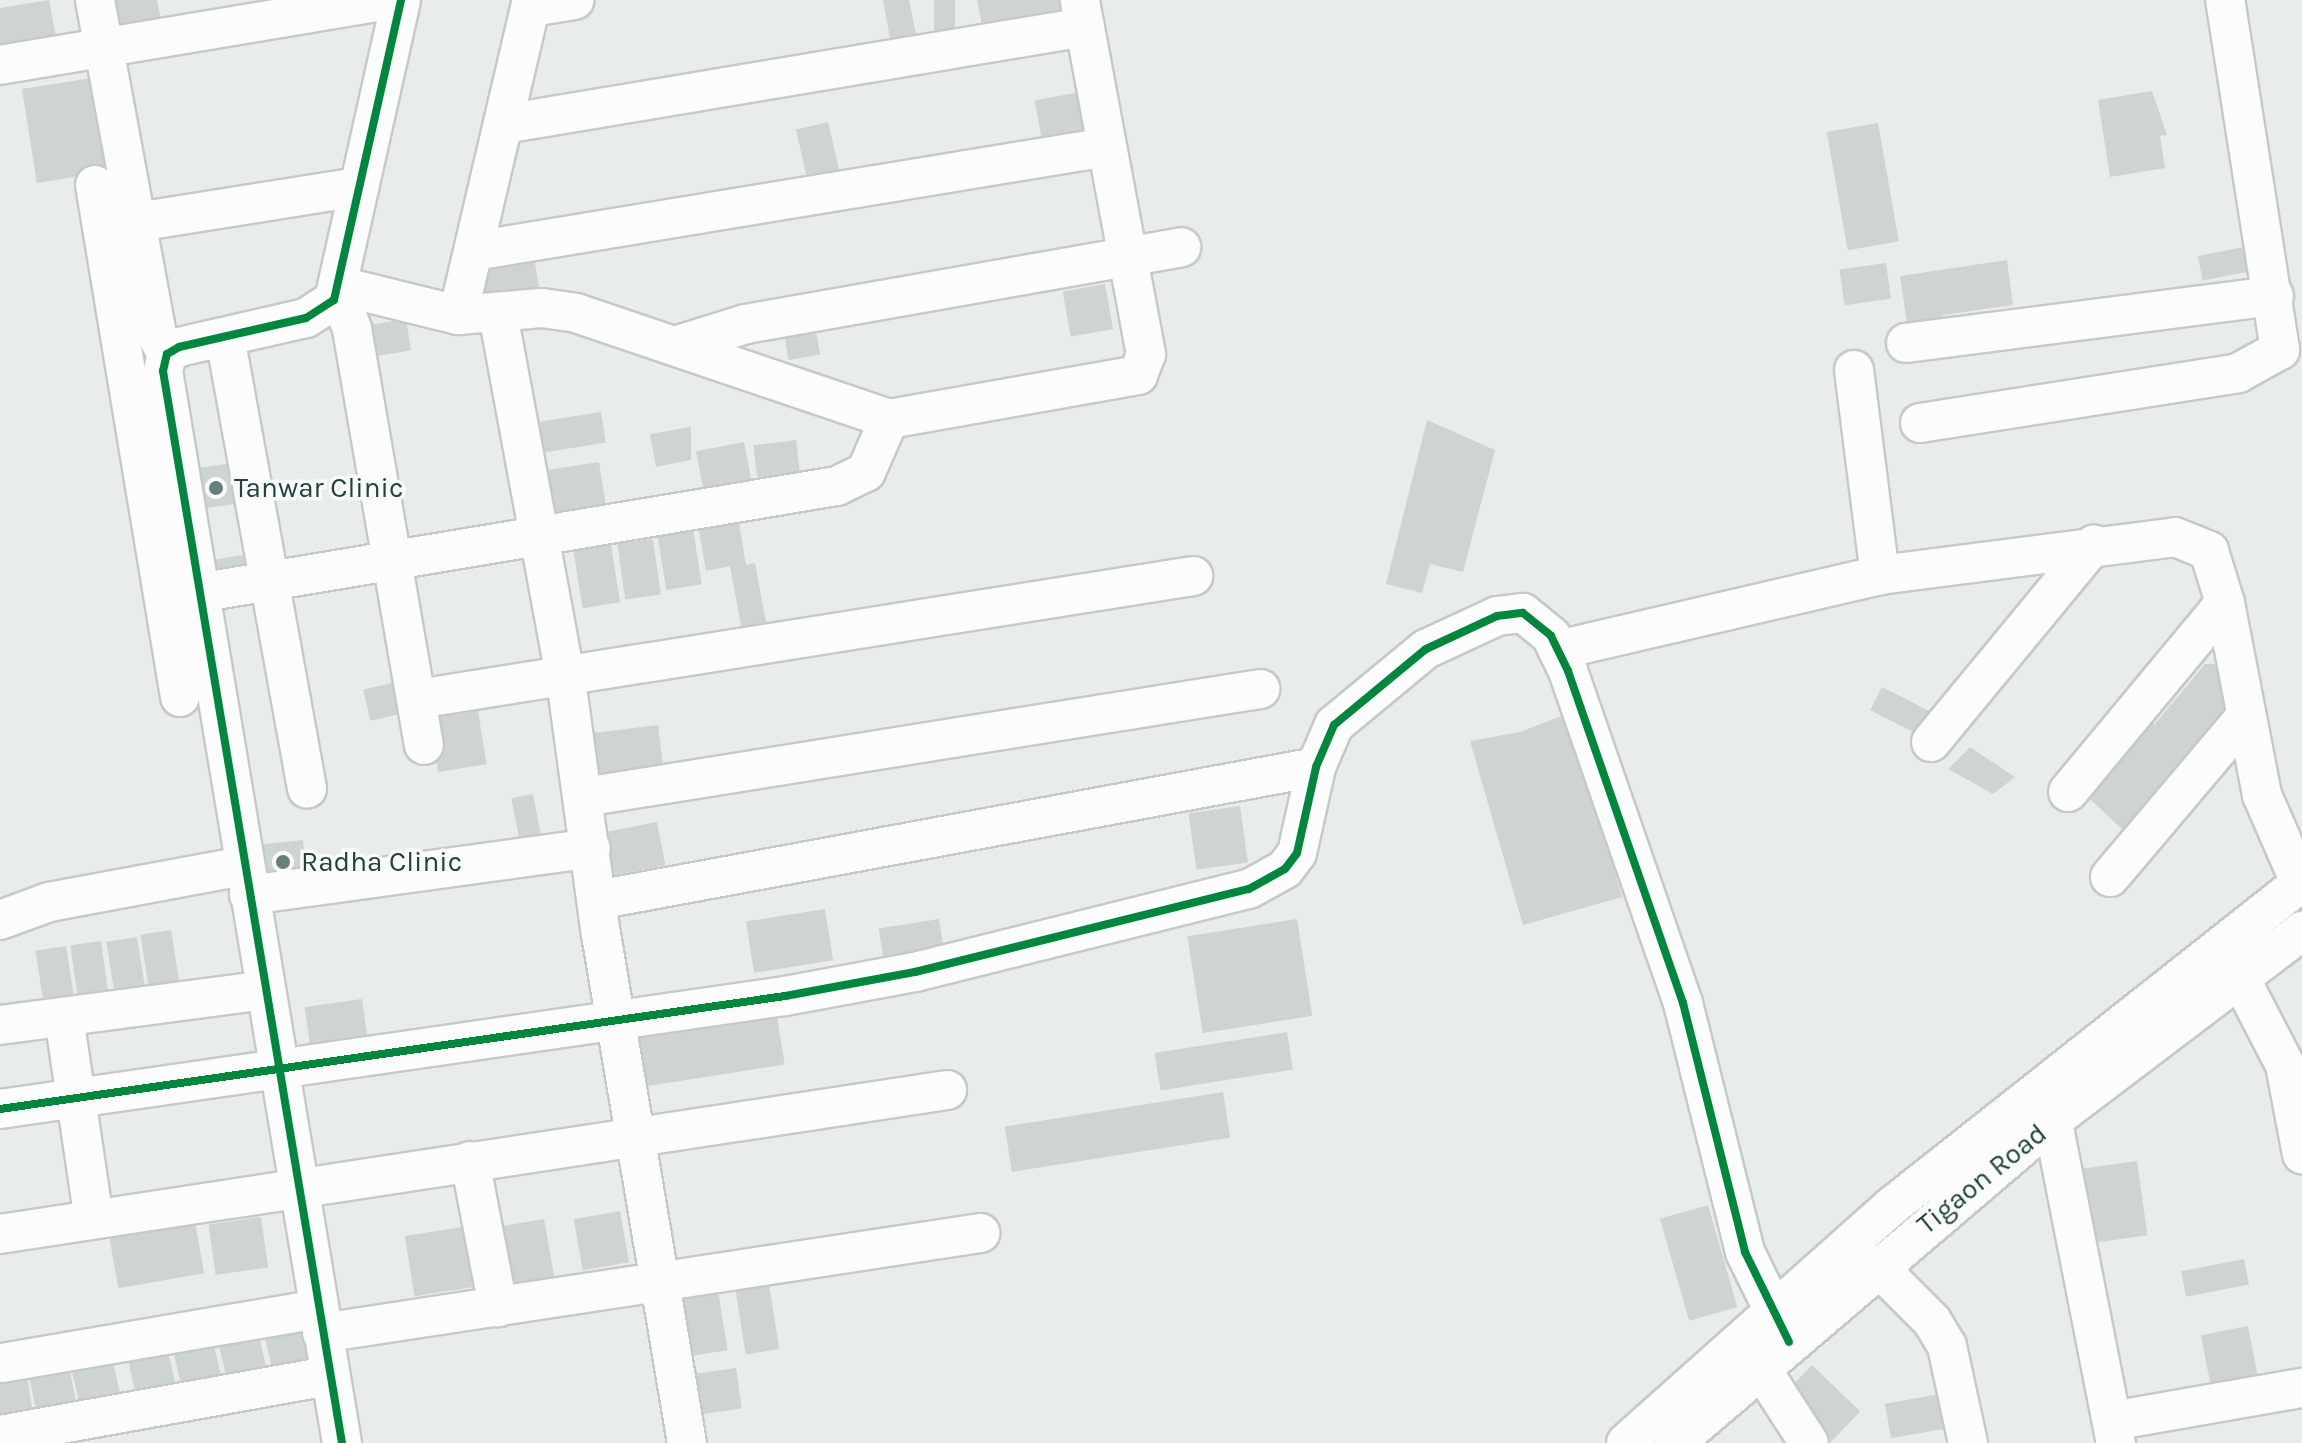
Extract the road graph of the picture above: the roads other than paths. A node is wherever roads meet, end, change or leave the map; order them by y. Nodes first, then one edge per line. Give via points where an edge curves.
1 (95, 0) edge
2 (388, 0) edge
3 (401, 0) edge
4 (574, 0) edge
5 (2225, 0) edge
6 (532, 4) edge
7 (1082, 14) edge
8 (105, 47) junction
9 (0, 65) edge
10 (504, 124) junction
11 (1106, 147) junction
12 (95, 185) dead end
13 (359, 187) junction
14 (137, 222) junction
15 (1181, 247) dead end
16 (474, 251) junction
17 (1127, 258) junction
18 (2282, 280) edge
19 (337, 293) junction
20 (498, 314) junction
21 (458, 315) junction
22 (225, 337) junction
23 (147, 340) junction
24 (1906, 343) dead end
25 (678, 345) junction
26 (1854, 370) dead end
27 (889, 419) junction
28 (1920, 423) dead end
29 (536, 537) junction
30 (2094, 544) junction
31 (391, 561) junction
32 (1880, 575) junction
33 (1193, 576) dead end
34 (269, 581) junction
35 (198, 593) junction
36 (2225, 603) junction
37 (1558, 650) junction
38 (566, 680) junction
39 (1260, 689) dead end
40 (180, 697) dead end
41 (418, 699) junction
42 (2246, 716) junction
43 (1931, 742) dead end
44 (424, 745) dead end
45 (1316, 767) junction
46 (307, 789) dead end
47 (2068, 792) dead end
48 (584, 797) junction
49 (591, 848) junction
50 (2110, 877) dead end
51 (247, 881) junction
52 (2301, 884) edge
53 (597, 900) junction
54 (0, 920) edge
55 (2302, 931) edge
56 (2231, 960) junction
57 (266, 990) junction
58 (64, 1017) junction
59 (616, 1020) junction
60 (0, 1025) edge
61 (280, 1066) junction
62 (947, 1090) dead end
63 (76, 1096) junction
64 (2050, 1102) junction
65 (0, 1109) edge
66 (637, 1134) junction
67 (2302, 1154) edge
68 (470, 1161) junction
69 (299, 1184) junction
70 (94, 1219) junction
71 (980, 1233) dead end
72 (0, 1234) edge
73 (1876, 1265) junction
74 (659, 1286) junction
75 (498, 1307) junction
76 (320, 1321) junction
77 (1782, 1327) junction
78 (2, 1363) edge
79 (1760, 1367) junction
80 (328, 1376) junction
81 (2302, 1388) edge
82 (2114, 1432) edge
83 (0, 1435) edge
84 (342, 1443) edge
85 (687, 1443) edge
86 (1626, 1443) edge
87 (1675, 1443) edge
88 (1809, 1443) edge
89 (1968, 1443) edge

1 - 8 street
2 - 8 street
3 - 13 street
4 - 6 street
5 - 18 street
6 - 10 street
7 - 10 street
7 - 11 street
8 - 9 street
8 - 14 street
10 - 16 street
11 - 16 street
11 - 17 street
12 - 23 street
13 - 14 street
13 - 19 street
14 - 23 street
15 - 17 street
16 - 21 street
17 - 25 street via 746,324
17 - 27 street via 1146,354 1138,375
18 - 24 street
18 - 28 street via 2280,350 2238,373
19 - 21 street
19 - 22 street via 306,318
19 - 31 street via 352,329
20 - 21 street
20 - 25 street via 560,309
20 - 29 street
22 - 23 street
22 - 34 street
23 - 35 street via 164,383
23 - 40 street
25 - 27 street
26 - 32 street
27 - 29 street via 880,428 874,460 853,481
29 - 31 street
29 - 38 street
30 - 32 street
30 - 36 street via 2175,537 2201,544 2217,562
30 - 43 street
31 - 34 street
31 - 41 street
32 - 37 street
33 - 38 street
34 - 35 street
34 - 46 street
35 - 51 street
36 - 42 street
36 - 47 street
37 - 45 street via 1539,621 1523,613 1470,627 1426,649 1353,707 1323,741
37 - 77 street via 1670,963 1742,1241
38 - 41 street
38 - 48 street
39 - 48 street
41 - 44 street
42 - 50 street
42 - 52 street via 2265,805
45 - 53 street
45 - 59 street via 1297,853 1285,869 1249,889 915,972
48 - 49 street
49 - 51 street
49 - 53 street
51 - 54 street via 49,902
51 - 57 street
52 - 56 street
53 - 59 street
55 - 56 street, Tigaon Road
56 - 64 street, Tigaon Road
56 - 67 street via 2285,1065
57 - 58 street
57 - 61 street
58 - 60 street
58 - 63 street
59 - 61 street
59 - 66 street
61 - 63 street
61 - 69 street
62 - 66 street
63 - 65 street
63 - 70 street
64 - 73 street, Tigaon Road
64 - 77 street via 1892,1206
64 - 82 street
66 - 68 street
66 - 74 street
68 - 69 street
68 - 75 street
69 - 70 street
69 - 76 street
70 - 72 street
71 - 74 street
73 - 77 street, Tigaon Road
73 - 89 street via 1932,1321 1947,1346
74 - 75 street
74 - 85 street
75 - 76 street
76 - 78 street
76 - 80 street
77 - 79 street, Tigaon Road
77 - 86 street via 1722,1354
79 - 87 street, Tigaon Road
79 - 88 street
80 - 83 street
80 - 84 street
81 - 82 street

